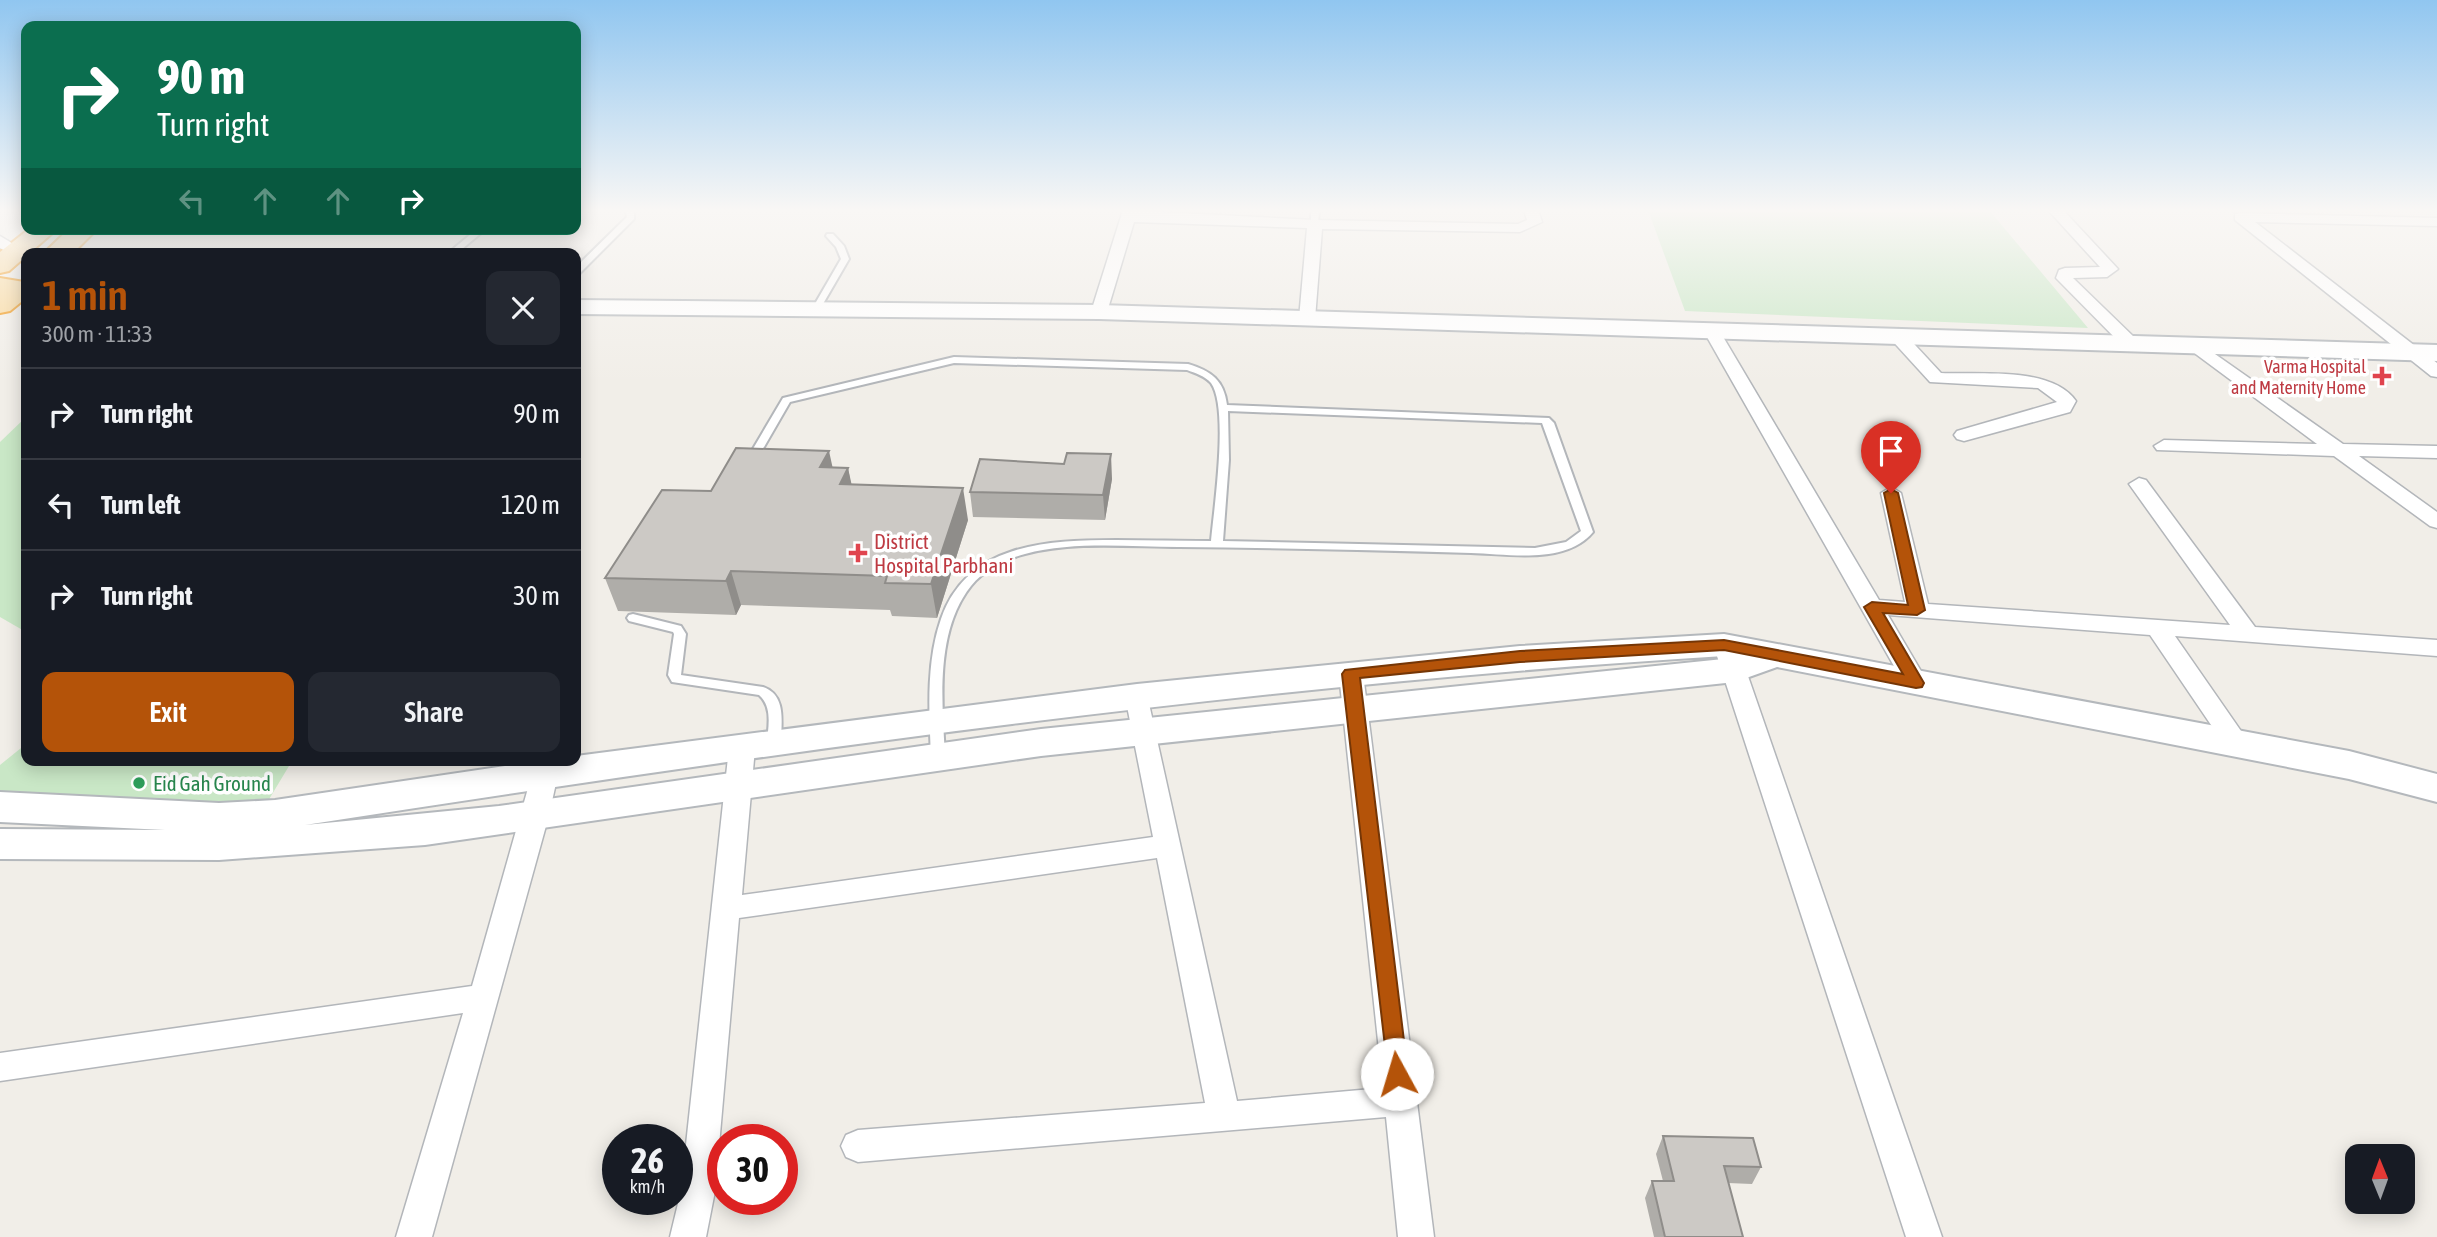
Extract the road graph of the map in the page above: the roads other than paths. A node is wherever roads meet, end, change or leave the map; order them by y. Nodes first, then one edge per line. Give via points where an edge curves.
1 (840, 268) edge
2 (1113, 268) edge
3 (1311, 268) edge
4 (2109, 268) edge
5 (2303, 268) edge
6 (581, 307) edge
7 (816, 309) junction
8 (1100, 312) junction
9 (1307, 318) junction
10 (1711, 330) junction
11 (1897, 336) junction
12 (2130, 343) junction
13 (2195, 345) junction
14 (2410, 352) junction
15 (2437, 353) edge
16 (2437, 372) edge
17 (1225, 408) junction
18 (1964, 435) dead end
19 (2164, 446) dead end
20 (2334, 448) junction
21 (2437, 452) edge
22 (745, 470) edge
23 (2139, 484) dead end
24 (1891, 493) dead end
25 (2437, 522) edge
26 (1216, 544) junction
27 (1872, 607) junction
28 (1917, 610) junction
29 (632, 618) dead end
30 (2158, 629) junction
31 (2249, 636) junction
32 (2437, 648) edge
33 (1730, 657) junction
34 (1916, 683) junction
35 (1353, 689) junction
36 (1140, 713) junction
37 (937, 739) junction
38 (2237, 744) junction
39 (758, 746) junction
40 (545, 774) junction
41 (736, 786) junction
42 (2437, 788) edge
43 (0, 807) edge
44 (536, 816) junction
45 (0, 844) edge
46 (1167, 846) junction
47 (725, 909) junction
48 (484, 997) junction
49 (0, 1067) edge
50 (1400, 1101) junction
51 (1224, 1116) junction
52 (858, 1146) dead end
53 (414, 1237) edge
54 (688, 1237) edge
55 (1416, 1237) edge
56 (1924, 1237) edge

1 - 7 lane
2 - 8 street
3 - 9 street
4 - 12 street via 2107,272 2065,273 2064,278
5 - 14 street
6 - 7 street
7 - 8 street
8 - 9 street
9 - 10 street
10 - 11 street
10 - 27 street
11 - 12 street
11 - 18 street via 1936,378 2041,383 2067,401 2063,408
12 - 13 street
13 - 14 street
13 - 20 street
14 - 15 street
14 - 16 street
17 - 22 lane via 1217,384 1188,367 954,360 786,400
17 - 26 lane
17 - 26 lane via 1545,420 1587,532 1555,549 1535,551
19 - 20 street
20 - 21 street
20 - 25 street
23 - 31 street
24 - 28 street
26 - 37 lane via 1046,547 1023,551 984,569 966,584 942,633
27 - 28 street
27 - 34 street
28 - 30 street
29 - 39 lane via 677,629 677,679 771,696 775,703
30 - 31 street
30 - 38 street
31 - 32 street
33 - 34 street via 1772,656
33 - 35 street
33 - 56 street
34 - 38 street
35 - 36 street
35 - 50 street
36 - 37 street
36 - 46 street
37 - 39 street
37 - 41 street
38 - 42 street via 2349,765
39 - 40 street
39 - 41 street
40 - 43 street via 315,810 230,817
40 - 44 street
41 - 44 street
41 - 47 street
44 - 45 street via 353,837 186,848
44 - 48 street
46 - 47 street
46 - 51 street
47 - 54 street via 698,1191
48 - 49 street
48 - 53 street
50 - 51 street
50 - 55 street
51 - 52 street

